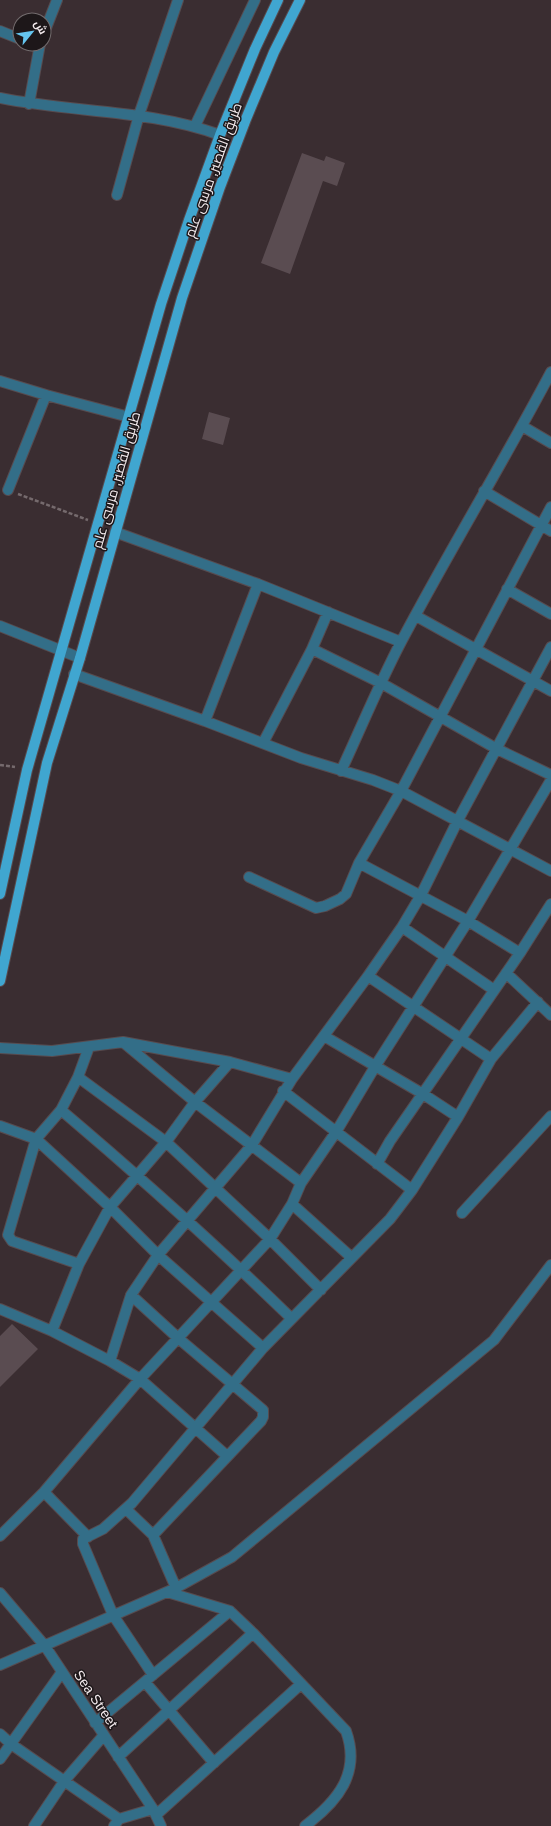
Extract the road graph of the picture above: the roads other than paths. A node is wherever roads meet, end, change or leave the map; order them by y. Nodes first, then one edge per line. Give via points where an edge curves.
1 (57, 0) edge
2 (178, 0) edge
3 (255, 0) edge
4 (278, 0) edge
5 (300, 0) edge
6 (52, 13) edge
7 (0, 31) edge
8 (12, 36) edge
9 (37, 52) edge
10 (0, 98) edge
11 (29, 104) junction
12 (139, 115) junction
13 (195, 126) junction
14 (220, 135) junction
15 (117, 195) dead end
16 (551, 372) edge
17 (0, 381) edge
18 (46, 396) junction
19 (129, 417) junction
20 (522, 426) junction
21 (551, 443) edge
22 (8, 490) road end
23 (484, 492) junction
24 (551, 507) edge
25 (541, 525) junction
26 (551, 531) edge
27 (115, 532) junction
28 (258, 584) junction
29 (507, 589) junction
30 (328, 612) junction
31 (551, 614) edge
32 (416, 616) junction
33 (0, 626) edge
34 (401, 642) junction
35 (551, 647) edge
36 (312, 649) junction
37 (475, 650) junction
38 (60, 652) junction
39 (80, 658) junction
40 (74, 674) junction
41 (533, 681) junction
42 (381, 683) junction
43 (551, 691) edge
44 (440, 715) junction
45 (205, 721) junction
46 (263, 743) junction
47 (497, 749) junction
48 (341, 771) junction
49 (551, 775) edge
50 (551, 780) edge
51 (401, 791) junction
52 (457, 822) junction
53 (511, 850) junction
54 (359, 863) junction
55 (551, 871) edge
56 (249, 877) dead end
57 (0, 894) edge
58 (421, 895) junction
59 (551, 904) edge
60 (468, 921) junction
61 (402, 927) junction
62 (520, 953) junction
63 (445, 957) junction
64 (506, 973) junction
65 (368, 976) junction
66 (0, 981) edge
67 (494, 990) junction
68 (538, 1002) junction
69 (414, 1006) junction
70 (551, 1015) edge
71 (324, 1036) junction
72 (461, 1038) junction
73 (123, 1042) junction
74 (0, 1048) edge
75 (89, 1048) junction
76 (491, 1059) junction
77 (230, 1062) junction
78 (376, 1065) junction
79 (78, 1077) junction
80 (292, 1079) junction
81 (283, 1091) junction
82 (422, 1094) junction
83 (195, 1102) junction
84 (61, 1110) junction
85 (551, 1116) edge
86 (458, 1117) junction
87 (0, 1126) edge
88 (336, 1132) junction
89 (36, 1139) junction
90 (166, 1142) junction
91 (252, 1145) junction
92 (377, 1164) junction
93 (136, 1174) junction
94 (301, 1183) junction
95 (216, 1189) junction
96 (412, 1190) junction
97 (292, 1204) junction
98 (110, 1206) junction
99 (462, 1213) dead end
100 (187, 1222) junction
101 (270, 1239) junction
102 (158, 1256) junction
103 (351, 1258) junction
104 (79, 1264) junction
105 (551, 1265) edge
106 (241, 1270) junction
107 (321, 1290) junction
108 (131, 1295) junction
109 (212, 1302) junction
110 (0, 1309) edge
111 (291, 1318) junction
112 (52, 1331) junction
113 (178, 1338) junction
114 (263, 1348) junction
115 (110, 1360) junction
116 (140, 1379) junction
117 (232, 1383) junction
118 (195, 1427) junction
119 (227, 1456) junction
120 (44, 1492) junction
121 (126, 1509) junction
122 (153, 1534) junction
123 (0, 1536) edge
124 (88, 1537) junction
125 (172, 1590) junction
126 (0, 1593) edge
127 (230, 1611) junction
128 (113, 1615) junction
129 (253, 1633) junction
130 (45, 1646) junction
131 (0, 1665) edge
132 (62, 1672) junction
133 (149, 1679) junction
134 (301, 1684) junction
135 (170, 1710) junction
136 (95, 1723) junction
137 (0, 1734) edge
138 (104, 1735) junction
139 (11, 1744) junction
140 (118, 1757) junction
141 (0, 1759) edge
142 (214, 1763) junction
143 (65, 1780) junction
144 (154, 1812) junction
145 (117, 1822) edge
146 (34, 1826) edge
147 (161, 1826) edge
148 (306, 1826) edge

1 - 6 street
2 - 12 street
3 - 13 street
4 - 14 main road, طريق القصير, مرسى علم
5 - 27 main road, طريق القصير, مرسى علم via 249,112 220,187 182,298
7 - 8 street
9 - 11 street
10 - 11 street
11 - 12 street
12 - 13 street
12 - 15 street
13 - 14 street
14 - 19 main road, طريق القصير, مرسى علم via 161,304
16 - 20 street
17 - 18 street
18 - 19 street
18 - 22 street
19 - 38 main road, طريق القصير, مرسى علم
20 - 21 street
20 - 23 street
23 - 25 street
23 - 32 street
24 - 25 street
25 - 26 street
25 - 29 street
27 - 28 street
27 - 39 main road, طريق القصير, مرسى علم
28 - 30 street
28 - 45 street
29 - 31 street
29 - 37 street
30 - 34 street
30 - 36 street
32 - 34 street
32 - 37 street
33 - 38 street
34 - 42 street
35 - 41 street
36 - 42 street
36 - 46 street
37 - 41 street
37 - 44 street
38 - 39 street
38 - 57 main road, طريق القصير, مرسى علم via 27,770
39 - 40 main road, طريق القصير, مرسى علم
40 - 45 street
40 - 66 main road, طريق القصير, مرسى علم via 47,763
41 - 43 street
41 - 47 street
42 - 44 street
42 - 48 street
44 - 47 street
44 - 51 street
45 - 46 street
46 - 48 street
47 - 49 street
47 - 52 street
48 - 51 street
50 - 53 street
51 - 52 street
51 - 54 street
52 - 53 street
52 - 58 street
53 - 55 street
53 - 60 street
54 - 56 street via 346,894 316,908
54 - 58 street
58 - 60 street
58 - 61 street
59 - 62 street
60 - 62 street
60 - 63 street
61 - 63 street
61 - 65 street
62 - 64 street
63 - 67 street
63 - 69 street
64 - 67 street
64 - 68 street
65 - 69 street
65 - 71 street
67 - 72 street
68 - 70 street
68 - 76 street
69 - 72 street
69 - 78 street
71 - 78 street
71 - 80 street
72 - 76 street
72 - 82 street
73 - 75 street
73 - 77 street
73 - 83 street
74 - 75 street via 52,1051
75 - 79 street
76 - 86 street
77 - 80 street
77 - 83 street
78 - 82 street
78 - 88 street
79 - 84 street
79 - 90 street
80 - 81 street
81 - 88 street
81 - 91 street
82 - 86 street
82 - 92 street via 390,1140
83 - 90 street
83 - 91 street
84 - 89 street
84 - 93 street
85 - 99 street
86 - 96 street
87 - 89 street
88 - 92 street
88 - 94 street
89 - 98 street
89 - 104 street via 8,1235 12,1241
90 - 93 street
90 - 95 street
91 - 94 street
91 - 95 street
92 - 96 street
93 - 98 street
93 - 100 street
94 - 97 street
95 - 100 street
95 - 101 street
96 - 103 street via 390,1219
97 - 101 street
97 - 103 street
98 - 102 street
98 - 104 street
100 - 102 street
100 - 106 street
101 - 106 street
101 - 107 street
102 - 108 street
102 - 109 street
103 - 107 street
104 - 112 street
105 - 125 street via 494,1340 232,1557
106 - 109 street
106 - 111 street
107 - 111 street
108 - 113 street
108 - 115 street
109 - 113 street
109 - 114 street
110 - 112 street
111 - 114 street
112 - 115 street
113 - 116 street
113 - 117 street
114 - 117 street
115 - 116 street
116 - 118 street
116 - 120 street
117 - 118 street
117 - 119 street via 263,1410 264,1414 262,1421
118 - 119 street
118 - 121 street
119 - 122 street
120 - 123 street
120 - 124 street
121 - 122 street
121 - 124 street via 103,1529
122 - 125 street
124 - 128 street via 83,1539 83,1544
125 - 127 street
125 - 128 street
126 - 130 street, Sea Street
127 - 129 street
127 - 133 street
128 - 130 street
128 - 133 street
129 - 134 street
129 - 135 street
130 - 131 street
130 - 132 street, Sea Street
132 - 136 street, Sea Street
132 - 139 street
133 - 135 street
133 - 136 street
134 - 142 street
134 - 148 street via 346,1731 352,1758 340,1793
135 - 140 street
135 - 142 street
136 - 138 street, Sea Street
137 - 139 street
138 - 140 street, Sea Street
138 - 143 street
139 - 141 street
139 - 143 street
140 - 144 street, Sea Street
142 - 144 street
143 - 145 street
143 - 146 street
144 - 145 street
144 - 147 street, Sea Street

